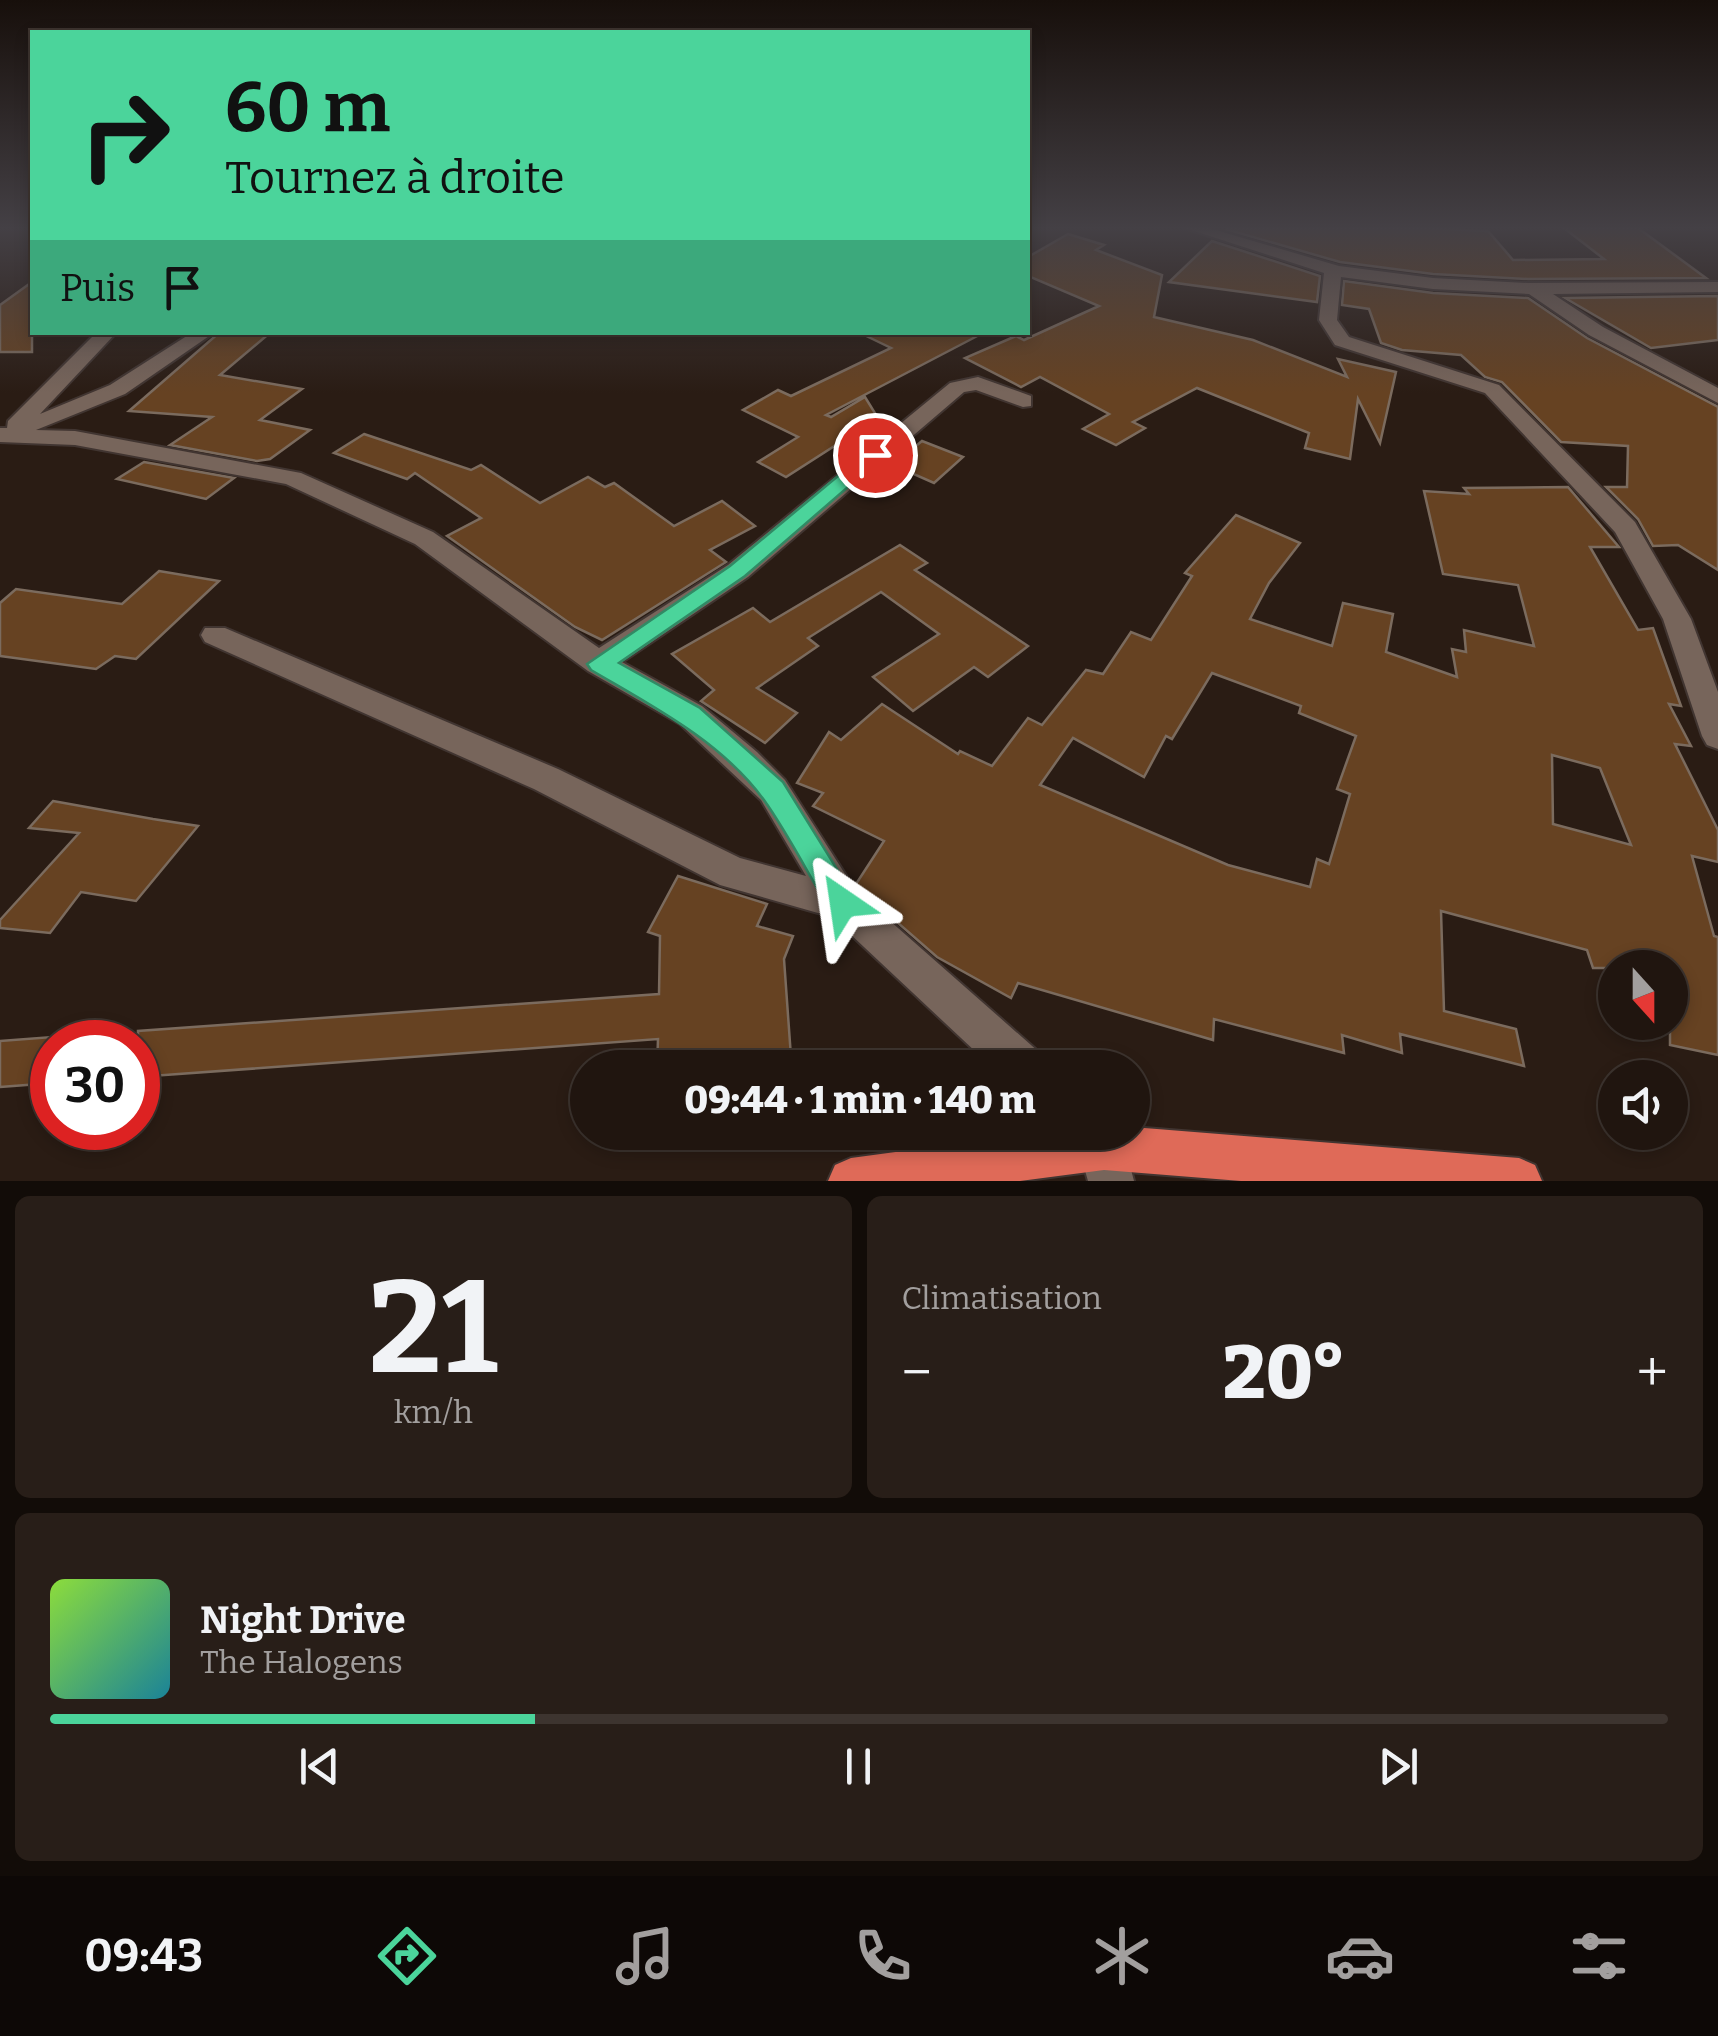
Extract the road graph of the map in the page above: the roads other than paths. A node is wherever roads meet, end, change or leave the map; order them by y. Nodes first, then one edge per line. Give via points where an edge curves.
1 (1332, 283) edge
2 (1421, 283) edge
3 (1718, 287) edge
4 (1536, 291) junction
5 (105, 335) edge
6 (202, 335) edge
7 (1718, 396) edge
8 (1022, 401) dead end
9 (7, 433) edge
10 (215, 636) dead end
11 (600, 664) junction
12 (1718, 736) edge
13 (843, 903) junction
14 (1006, 1050) edge
15 (1102, 1153) edge
16 (851, 1181) edge
17 (1519, 1181) edge

1 - 12 street via 1328,320 1342,341 1492,388 1626,528 1677,619
2 - 4 street
3 - 4 street
4 - 7 street
5 - 9 street
6 - 9 street via 146,378
8 - 11 street via 978,384 958,386 738,571
9 - 11 street via 74,438 293,478 424,538
10 - 13 street via 546,779 733,873
11 - 13 street via 690,716 773,790
13 - 14 street
15 - 16 highway
15 - 17 highway

